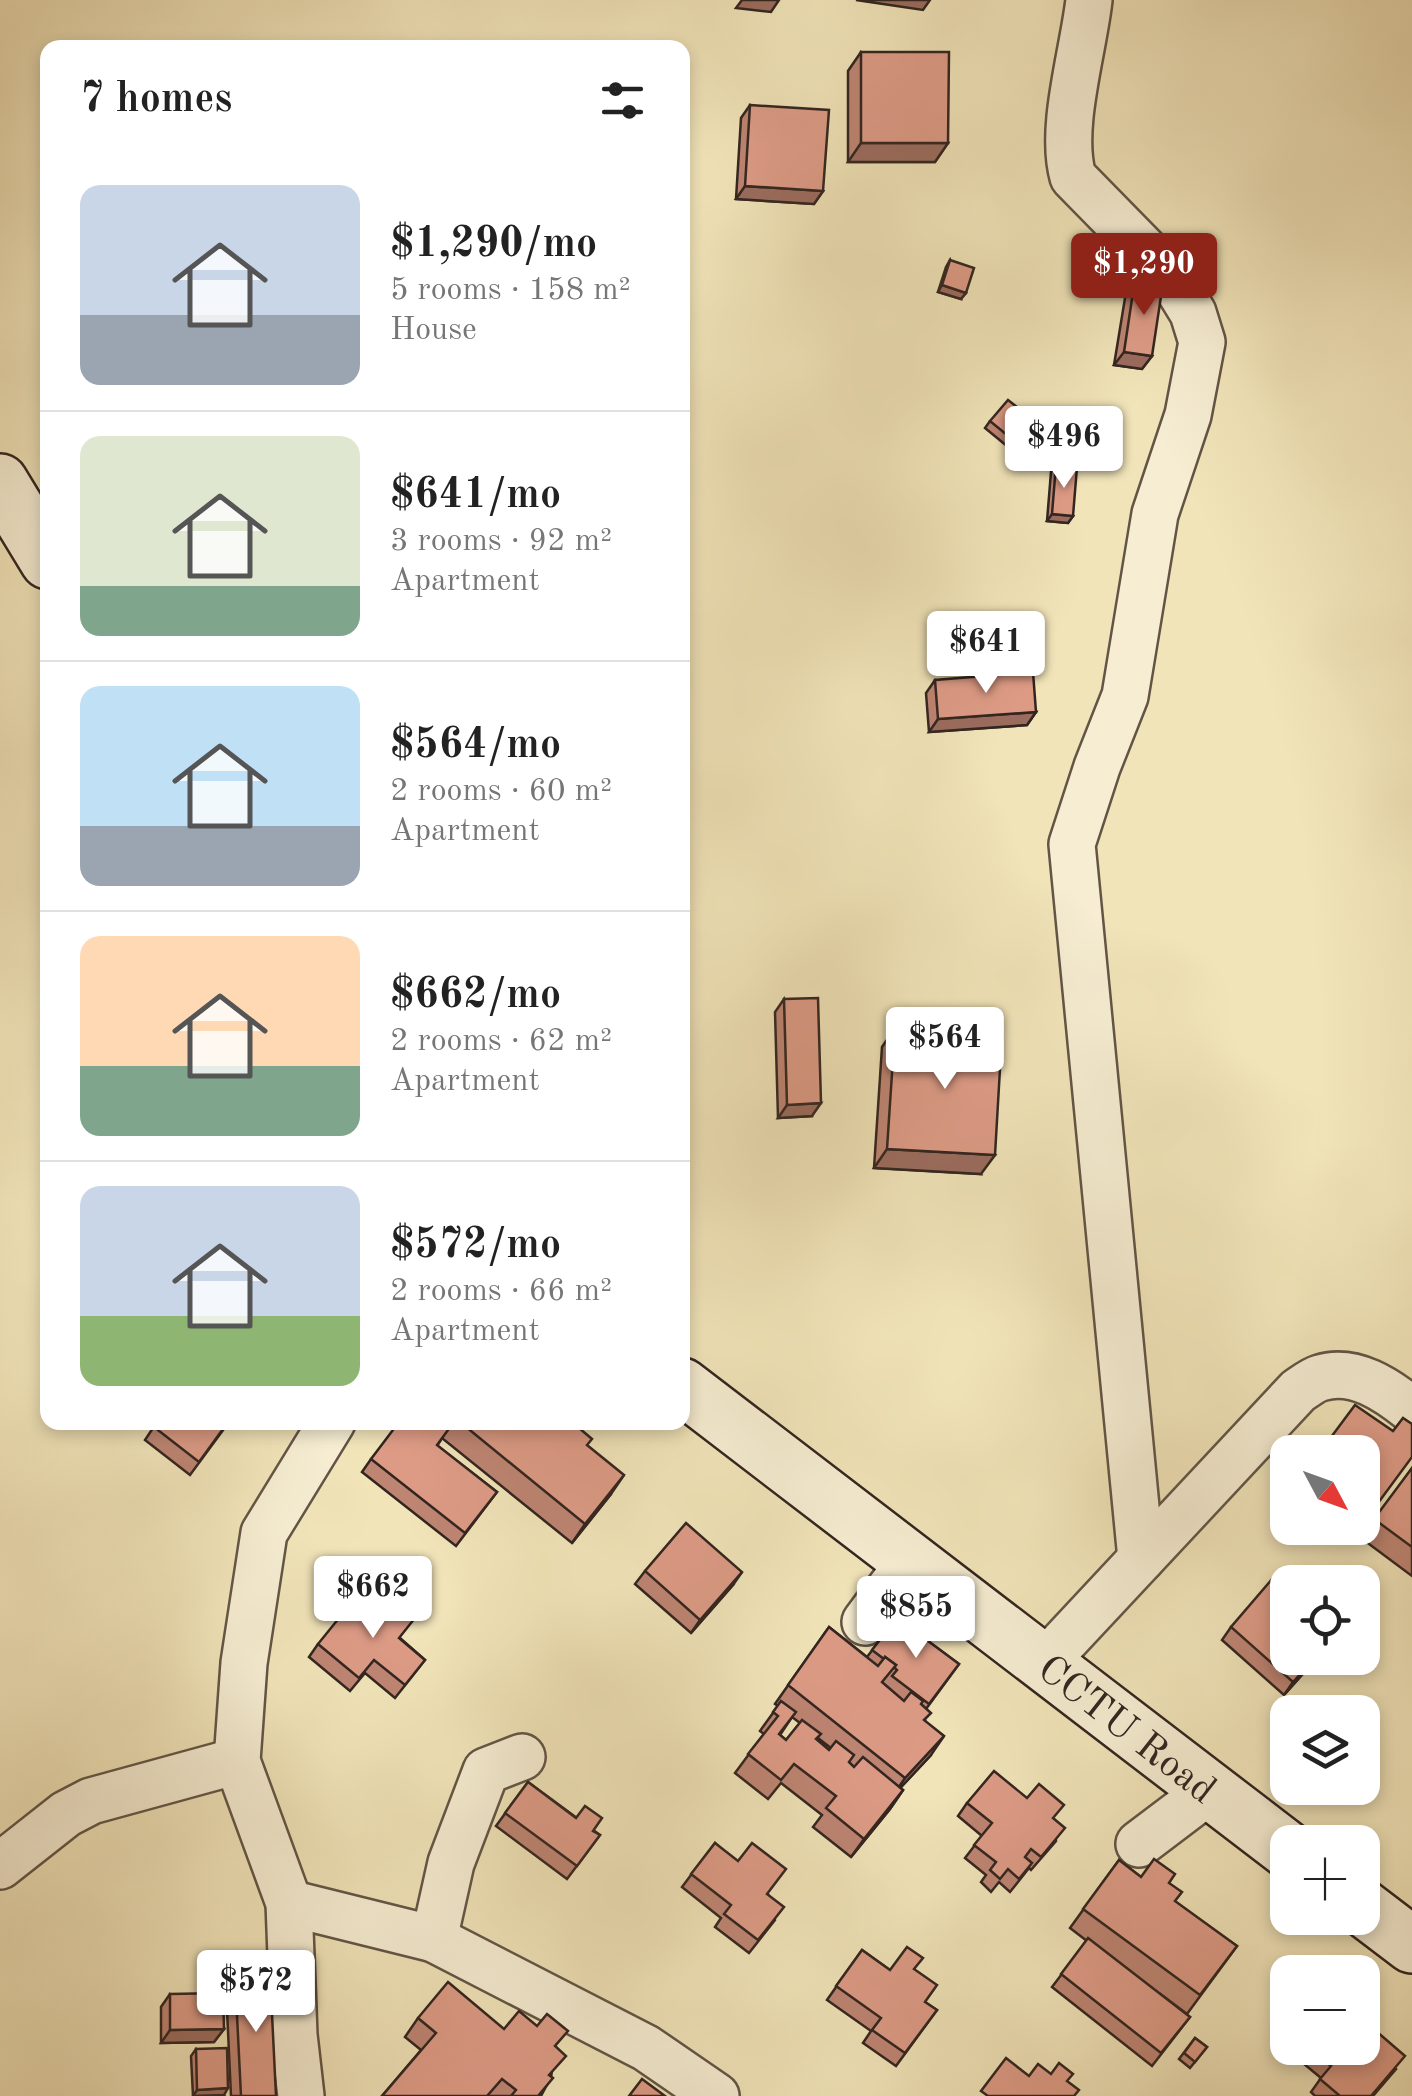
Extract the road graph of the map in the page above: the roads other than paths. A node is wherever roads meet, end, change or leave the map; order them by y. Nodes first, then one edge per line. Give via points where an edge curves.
1 (1088, 0) edge
2 (2, 489) edge
3 (40, 548) edge
4 (690, 1392) edge
5 (1412, 1410) edge
6 (327, 1430) edge
7 (1141, 1559) junction
8 (911, 1560) junction
9 (865, 1622) dead end
10 (1044, 1664) junction
11 (522, 1757) dead end
12 (237, 1761) junction
13 (1210, 1790) junction
14 (1270, 1836) edge
15 (1139, 1844) dead end
16 (0, 1866) edge
17 (289, 1903) junction
18 (1380, 1921) edge
19 (434, 1939) junction
20 (1412, 1945) edge
21 (301, 2096) edge
22 (716, 2096) edge

1 - 7 street via 1068,136 1074,177 1171,277 1202,342 1188,414 1155,514 1125,696 1072,844
2 - 3 street
4 - 8 street, CCTU Road
5 - 7 street via 1386,1389 1356,1378 1321,1377 1298,1390
6 - 12 street via 264,1533
7 - 10 street
8 - 9 street
8 - 10 street, CCTU Road
10 - 13 street, CCTU Road
11 - 19 street via 486,1771
12 - 16 street via 91,1801
12 - 17 street
13 - 14 street, CCTU Road
13 - 15 street
17 - 19 street
17 - 21 street
18 - 20 street
19 - 22 street via 646,2048

